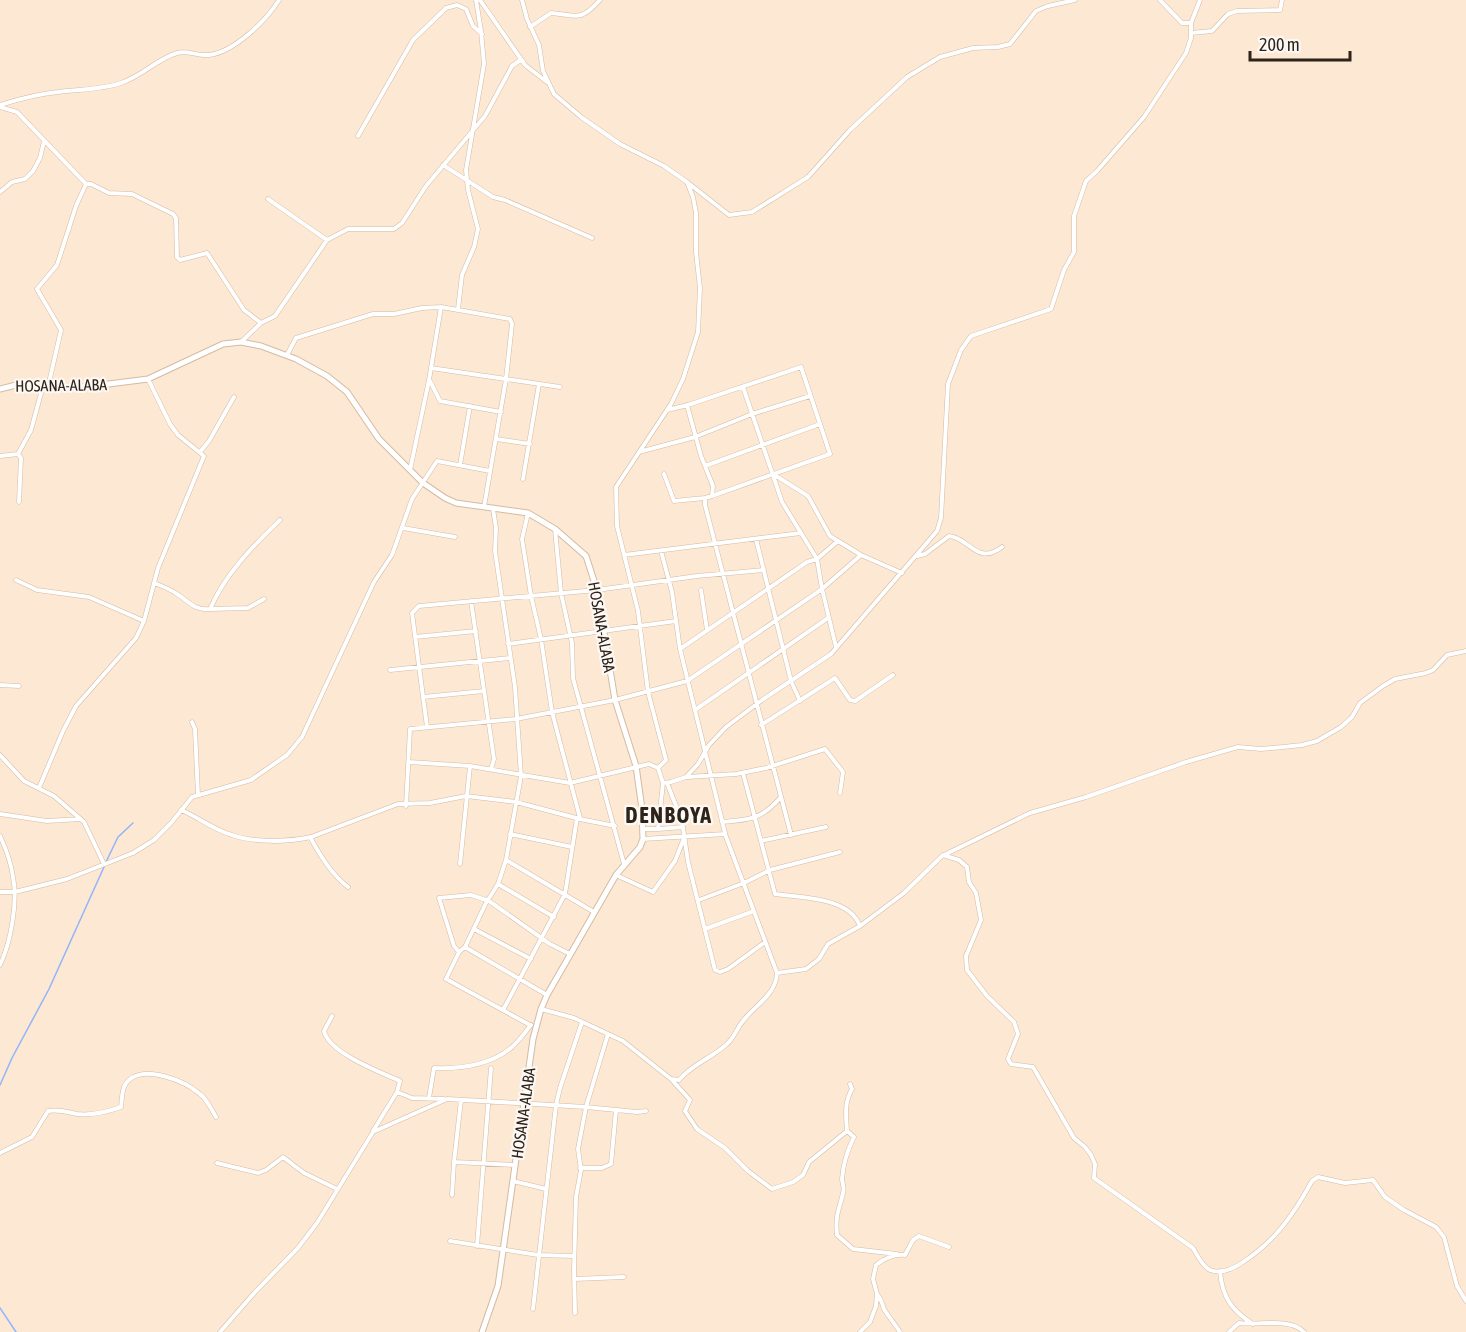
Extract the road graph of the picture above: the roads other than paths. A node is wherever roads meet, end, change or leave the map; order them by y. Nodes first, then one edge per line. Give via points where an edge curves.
1 (279, 0) edge
2 (478, 0) edge
3 (522, 0) edge
4 (600, 0) edge
5 (1075, 0) edge
6 (1160, 0) edge
7 (1200, 0) edge
8 (1282, 0) edge
9 (1191, 23) junction
10 (530, 27) junction
11 (1191, 33) junction
12 (482, 34) junction
13 (523, 62) junction
14 (548, 82) junction
15 (0, 106) edge
16 (471, 133) junction
17 (358, 136) dead end
18 (44, 141) junction
19 (443, 165) junction
20 (467, 179) junction
21 (687, 182) junction
22 (86, 184) junction
23 (0, 192) edge
24 (268, 199) dead end
25 (592, 237) dead end
26 (327, 240) junction
27 (441, 307) junction
28 (458, 309) junction
29 (261, 323) junction
30 (241, 342) junction
31 (287, 355) junction
32 (431, 368) junction
33 (148, 379) junction
34 (506, 379) junction
35 (429, 380) junction
36 (539, 384) junction
37 (45, 387) junction
38 (560, 387) dead end
39 (743, 387) junction
40 (0, 389) edge
41 (810, 396) junction
42 (234, 397) dead end
43 (687, 405) junction
44 (470, 406) junction
45 (667, 410) junction
46 (501, 412) junction
47 (752, 414) junction
48 (820, 424) junction
49 (695, 437) junction
50 (496, 439) junction
51 (530, 444) junction
52 (763, 446) junction
53 (200, 452) junction
54 (638, 452) junction
55 (18, 454) junction
56 (0, 456) edge
57 (460, 465) junction
58 (705, 466) junction
59 (410, 470) junction
60 (490, 471) junction
61 (664, 474) dead end
62 (773, 474) junction
63 (523, 479) dead end
64 (423, 483) junction
65 (712, 496) junction
66 (705, 498) junction
67 (19, 501) dead end
68 (484, 508) junction
69 (493, 509) junction
70 (528, 513) junction
71 (280, 520) dead end
72 (403, 528) junction
73 (555, 529) junction
74 (801, 533) junction
75 (455, 537) dead end
76 (756, 539) junction
77 (838, 541) junction
78 (716, 544) junction
79 (1002, 547) dead end
80 (661, 551) junction
81 (624, 555) junction
82 (861, 555) junction
83 (916, 557) junction
84 (817, 559) junction
85 (764, 570) junction
86 (902, 573) junction
87 (724, 574) junction
88 (16, 580) dead end
89 (669, 580) junction
90 (154, 584) junction
91 (632, 585) junction
92 (768, 588) junction
93 (822, 589) junction
94 (597, 590) junction
95 (701, 590) dead end
96 (561, 593) junction
97 (531, 596) junction
98 (501, 598) junction
99 (264, 599) dead end
100 (471, 601) junction
101 (210, 609) junction
102 (733, 612) junction
103 (828, 618) junction
104 (144, 621) junction
105 (676, 621) junction
106 (776, 621) junction
107 (640, 626) junction
108 (707, 630) junction
109 (476, 631) junction
110 (605, 631) junction
111 (570, 636) junction
112 (416, 637) junction
113 (541, 639) junction
114 (508, 644) junction
115 (741, 646) junction
116 (836, 648) junction
117 (680, 649) junction
118 (783, 649) junction
119 (1466, 651) edge
120 (510, 658) junction
121 (480, 661) junction
122 (419, 667) junction
123 (390, 670) dead end
124 (748, 673) junction
125 (893, 675) dead end
126 (687, 681) junction
127 (791, 681) junction
128 (0, 685) edge
129 (19, 686) dead end
130 (484, 691) junction
131 (648, 692) junction
132 (423, 697) junction
133 (615, 700) junction
134 (800, 700) junction
135 (756, 705) junction
136 (580, 707) junction
137 (694, 710) junction
138 (552, 712) junction
139 (516, 719) junction
140 (192, 722) dead end
141 (488, 722) junction
142 (761, 725) junction
143 (427, 727) junction
144 (705, 753) junction
145 (0, 755) edge
146 (409, 762) junction
147 (470, 766) junction
148 (636, 766) junction
149 (772, 766) junction
150 (658, 768) junction
151 (491, 769) junction
152 (743, 773) junction
153 (710, 774) junction
154 (521, 776) junction
155 (600, 777) junction
156 (686, 777) junction
157 (570, 783) junction
158 (665, 783) junction
159 (39, 788) junction
160 (840, 794) dead end
161 (198, 795) junction
162 (466, 796) junction
163 (781, 798) junction
164 (516, 802) junction
165 (406, 806) junction
166 (181, 810) junction
167 (0, 814) edge
168 (755, 817) junction
169 (80, 819) junction
170 (579, 819) junction
171 (722, 822) junction
172 (615, 826) junction
173 (683, 827) junction
174 (826, 827) dead end
175 (643, 829) junction
176 (657, 829) junction
177 (510, 834) junction
178 (725, 834) junction
179 (791, 835) junction
180 (0, 836) edge
181 (309, 837) junction
182 (685, 837) junction
183 (643, 839) junction
184 (760, 841) junction
185 (572, 847) junction
186 (840, 852) dead end
187 (943, 855) junction
188 (506, 860) junction
189 (104, 864) junction
190 (460, 864) dead end
191 (625, 865) junction
192 (769, 871) junction
193 (615, 875) junction
194 (744, 883) junction
195 (498, 884) junction
196 (348, 887) dead end
197 (15, 891) junction
198 (0, 892) edge
199 (565, 894) junction
200 (489, 900) junction
201 (699, 900) junction
202 (754, 911) junction
203 (594, 912) junction
204 (554, 917) junction
205 (860, 926) junction
206 (474, 928) junction
207 (705, 929) junction
208 (541, 937) junction
209 (765, 942) junction
210 (465, 947) junction
211 (459, 952) junction
212 (570, 954) junction
213 (531, 959) junction
214 (0, 965) edge
215 (777, 973) junction
216 (520, 979) junction
217 (547, 995) junction
218 (541, 1009) junction
219 (503, 1010) junction
220 (332, 1016) dead end
221 (582, 1022) junction
222 (534, 1025) junction
223 (608, 1034) junction
224 (491, 1068) dead end
225 (671, 1079) junction
226 (850, 1084) dead end
227 (397, 1092) junction
228 (429, 1098) junction
229 (447, 1099) junction
230 (461, 1100) junction
231 (489, 1101) junction
232 (525, 1104) junction
233 (556, 1105) junction
234 (586, 1107) junction
235 (616, 1110) junction
236 (646, 1111) dead end
237 (216, 1117) dead end
238 (847, 1131) junction
239 (373, 1132) junction
240 (0, 1153) edge
241 (454, 1162) junction
242 (217, 1163) dead end
243 (484, 1164) junction
244 (516, 1165) junction
245 (580, 1168) junction
246 (513, 1181) junction
247 (337, 1189) junction
248 (546, 1190) junction
249 (452, 1195) dead end
250 (450, 1242) dead end
251 (477, 1246) junction
252 (949, 1247) dead end
253 (503, 1251) junction
254 (897, 1254) junction
255 (538, 1255) junction
256 (574, 1256) junction
257 (1220, 1271) junction
258 (624, 1277) dead end
259 (574, 1279) junction
260 (877, 1294) junction
261 (1466, 1301) edge
262 (533, 1309) dead end
263 (575, 1312) dead end
264 (1254, 1325) junction
265 (222, 1332) edge
266 (482, 1332) edge
267 (860, 1332) edge
268 (900, 1332) edge
269 (1228, 1332) edge
270 (1304, 1332) edge

1 - 15 street via 258,26 223,51 209,55 183,52 119,84 58,92
2 - 12 street
2 - 13 street
3 - 10 street
4 - 10 street via 577,17 551,13
5 - 21 street via 1036,11 1010,44 940,57 907,77 850,130 808,177 752,212 729,215
6 - 9 street via 1182,23
7 - 9 street
8 - 11 street via 1280,10 1237,11 1228,14 1212,31
9 - 11 street
10 - 14 street
11 - 83 street via 1186,53 1154,103 1086,181 1074,216 1074,252 1051,309 971,336 961,350 948,384 941,518 937,531
12 - 16 street via 483,64
12 - 17 street via 473,26 466,9 457,5 446,8 414,40
13 - 14 street
13 - 16 street via 512,66 485,116
14 - 21 street via 554,94 581,117
15 - 18 street via 17,112
16 - 19 street
16 - 20 street
18 - 22 street
18 - 23 street via 33,171
19 - 20 street
19 - 26 street via 396,227 348,229
20 - 25 street via 493,197
20 - 28 street via 478,229 462,275
21 - 45 street via 696,213 698,332
22 - 29 street via 109,193 132,194 173,214 177,257 188,259 207,253 244,310
22 - 37 street via 57,265 37,290 61,330
24 - 26 street
26 - 29 street via 275,316
27 - 28 street
27 - 31 street via 357,317 296,338
27 - 32 street
28 - 34 street via 510,319
29 - 30 street
30 - 31 main road, HOSANA-ALABA
30 - 33 main road, HOSANA-ALABA via 223,344
31 - 59 main road, HOSANA-ALABA via 327,376 347,392 378,439
32 - 34 street
32 - 35 street
33 - 37 main road, HOSANA-ALABA
33 - 53 street via 170,424
34 - 36 street
34 - 46 street
35 - 44 street via 440,401
35 - 59 street
36 - 38 street
36 - 51 street
37 - 40 main road, HOSANA-ALABA via 16,385
37 - 55 street via 32,430
39 - 41 street via 801,367
39 - 43 street
39 - 47 street
41 - 47 street
41 - 48 street
42 - 53 street
43 - 45 street
43 - 49 street
44 - 46 street
44 - 57 street
45 - 54 street
46 - 50 street
47 - 49 street
47 - 52 street
48 - 52 street
48 - 62 street via 830,454
49 - 54 street
49 - 58 street
50 - 51 street
50 - 60 street
51 - 63 street
52 - 58 street
52 - 62 street
53 - 90 street via 204,456
54 - 81 street via 615,487 617,526
55 - 56 street
55 - 67 street
57 - 60 street
57 - 64 street via 437,461
58 - 65 street via 713,486
59 - 64 main road, HOSANA-ALABA
60 - 68 street
61 - 66 street via 674,501
62 - 65 street
62 - 74 street via 782,502
62 - 77 street via 808,496 830,536
64 - 68 main road, HOSANA-ALABA via 456,503
64 - 72 street via 412,499
65 - 66 street
66 - 78 street
68 - 69 main road, HOSANA-ALABA
69 - 70 main road, HOSANA-ALABA
69 - 98 street
70 - 73 main road, HOSANA-ALABA
70 - 97 street via 522,539
71 - 101 street via 249,549
72 - 75 street
72 - 161 street via 302,737 286,755 251,780
73 - 94 main road, HOSANA-ALABA via 586,556
73 - 96 street
74 - 76 street
74 - 84 street
76 - 78 street
76 - 85 street
77 - 82 street
77 - 84 street
78 - 80 street
78 - 87 street
79 - 83 street via 991,554 982,553 956,536 949,536
80 - 81 street
80 - 89 street
81 - 91 street
82 - 86 street
82 - 93 street
83 - 86 street
84 - 92 street
84 - 93 street
85 - 87 street
85 - 92 street
86 - 116 street
87 - 89 street
87 - 102 street
88 - 104 street via 37,590 89,597
89 - 91 street
89 - 105 street
90 - 101 street via 175,592 195,607
90 - 104 street
91 - 94 street
91 - 107 street
92 - 102 street
92 - 106 street
93 - 103 street
93 - 106 street
94 - 96 street
94 - 110 main road, HOSANA-ALABA
95 - 108 street
96 - 97 street
96 - 111 street
97 - 98 street
97 - 113 street
98 - 100 street
98 - 114 street
99 - 101 street via 248,608
100 - 109 street
100 - 112 street via 419,606 412,614
102 - 108 street
102 - 115 street
103 - 116 street
103 - 118 street
104 - 159 street via 125,652 76,706
105 - 107 street
105 - 117 street
106 - 115 street
106 - 118 street
107 - 110 street
107 - 131 street
108 - 117 street
109 - 112 street
109 - 121 street
110 - 111 street
110 - 133 main road, HOSANA-ALABA
111 - 113 street
111 - 136 street
112 - 122 street
113 - 114 street
113 - 138 street
114 - 120 street
115 - 124 street
115 - 126 street
116 - 127 street
117 - 126 street
118 - 124 street
118 - 127 street
119 - 187 street via 1447,655 1426,673 1395,679 1383,686 1360,703 1341,727 1317,741 1261,749 1238,747 1186,762 1030,813
120 - 121 street
120 - 139 street
121 - 122 street
121 - 130 street
122 - 123 street
122 - 132 street
124 - 135 street
124 - 137 street
125 - 134 street via 855,701 850,700 835,678
126 - 131 street
126 - 137 street
127 - 134 street
127 - 135 street
128 - 129 street
130 - 132 street
130 - 141 street
131 - 133 street
131 - 150 street via 666,760
132 - 143 street
133 - 136 street
133 - 148 main road, HOSANA-ALABA
134 - 142 street
135 - 142 street
135 - 144 street via 726,728
136 - 138 street
136 - 155 street
137 - 144 street
138 - 139 street
138 - 157 street
139 - 141 street
139 - 154 street
140 - 161 street
141 - 143 street
141 - 151 street via 494,759
142 - 149 street
143 - 146 street via 411,729
144 - 153 street
144 - 156 street
145 - 159 street via 24,781
146 - 147 street
146 - 165 street
147 - 151 street
147 - 162 street
148 - 150 street via 649,764
148 - 155 street
148 - 175 main road, HOSANA-ALABA
149 - 152 street
149 - 160 street via 825,749 843,772
149 - 163 street
150 - 158 street
151 - 154 street
152 - 153 street
152 - 168 street
153 - 156 street
153 - 171 street
154 - 157 street
154 - 164 street
155 - 157 street
155 - 172 street
156 - 158 street
157 - 170 street
158 - 173 street
158 - 176 street
159 - 169 street
161 - 166 street
162 - 164 street
162 - 165 street
162 - 190 street
163 - 168 street via 768,812
163 - 179 street
164 - 170 street
164 - 177 street
165 - 181 street via 398,804
166 - 181 street via 231,835 274,840
166 - 189 street via 154,840
167 - 169 street via 47,821
168 - 171 street
168 - 184 street
169 - 189 street
170 - 172 street
170 - 185 street
171 - 178 street
172 - 191 street
173 - 176 street
173 - 182 street
174 - 179 street
175 - 176 street
175 - 183 main road, HOSANA-ALABA
177 - 185 street
177 - 188 street
178 - 182 street
178 - 194 street
179 - 184 street
180 - 197 street
181 - 196 street
182 - 183 street
182 - 193 street via 675,861 653,892
182 - 201 street
183 - 191 main road, HOSANA-ALABA
184 - 192 street
185 - 199 street
186 - 192 street
187 - 205 street via 904,893
187 - 257 street via 967,867 969,882 976,893 981,920 966,956 967,970 1014,1022 1018,1034 1008,1059 1011,1064 1033,1067 1074,1138 1091,1155 1094,1178 1193,1248 1209,1269
188 - 195 street
188 - 199 street
189 - 197 street via 67,879
191 - 193 main road, HOSANA-ALABA
192 - 194 street
192 - 205 street via 776,894 836,904 852,911
193 - 203 main road, HOSANA-ALABA
194 - 201 street
194 - 202 street
195 - 200 street
195 - 204 street
197 - 198 street
197 - 214 street via 10,936
199 - 203 street
199 - 204 street
200 - 206 street
200 - 208 street
200 - 211 street via 471,895 439,898
201 - 207 street
202 - 207 street
202 - 209 street
203 - 212 main road, HOSANA-ALABA
204 - 208 street
205 - 215 street via 828,944 806,969
206 - 210 street
206 - 213 street
207 - 209 street via 715,970 720,972
208 - 212 street
208 - 213 street
209 - 215 street
210 - 211 street
210 - 216 street
211 - 219 street via 446,979
212 - 217 main road, HOSANA-ALABA
213 - 216 street
215 - 225 street via 771,990 743,1020 727,1045 688,1069 679,1080
216 - 217 street
216 - 219 street
217 - 218 main road, HOSANA-ALABA
218 - 221 street
218 - 222 main road, HOSANA-ALABA
219 - 222 street
220 - 227 street via 324,1031 326,1038 352,1059 400,1081
221 - 223 street
221 - 233 street
222 - 228 street via 501,1056 454,1069 434,1068
222 - 232 main road, HOSANA-ALABA
223 - 225 street via 629,1045
223 - 234 street
224 - 231 street
225 - 238 street via 690,1100 685,1111 697,1129 772,1189 793,1182 803,1174 808,1162
226 - 238 street via 845,1111
227 - 228 street via 412,1098
227 - 239 street
228 - 229 street
229 - 230 street
229 - 239 street
230 - 231 street
230 - 241 street
231 - 232 street
231 - 243 street
232 - 233 street
232 - 244 main road, HOSANA-ALABA
233 - 234 street
233 - 248 street
234 - 235 street
234 - 245 street via 578,1149
235 - 236 street
235 - 245 street via 611,1164
237 - 240 street via 201,1095 188,1086 159,1075 138,1075 128,1080 121,1107 99,1114 48,1111 32,1137
238 - 254 street via 854,1137 845,1154 844,1191 835,1219 837,1235 853,1249
239 - 247 street
241 - 243 street
241 - 249 street
242 - 247 street via 258,1173 284,1157 304,1173
243 - 244 street
243 - 251 street
244 - 246 main road, HOSANA-ALABA
245 - 256 street
246 - 248 street
246 - 253 main road, HOSANA-ALABA
247 - 265 street via 298,1248
248 - 255 street
250 - 251 street
251 - 253 street
252 - 254 street via 920,1236 913,1240 905,1255
253 - 255 street
253 - 266 main road, HOSANA-ALABA via 495,1299
254 - 260 street via 876,1265 873,1279
255 - 256 street
255 - 262 street
256 - 259 street
257 - 261 street via 1232,1269 1258,1253 1283,1228 1318,1177 1344,1183 1373,1180 1385,1197 1436,1227 1444,1237 1457,1286
257 - 264 street via 1223,1292 1232,1307
258 - 259 street
259 - 263 street
260 - 267 street via 870,1322
260 - 268 street
264 - 269 street via 1239,1323
264 - 270 street via 1283,1324

